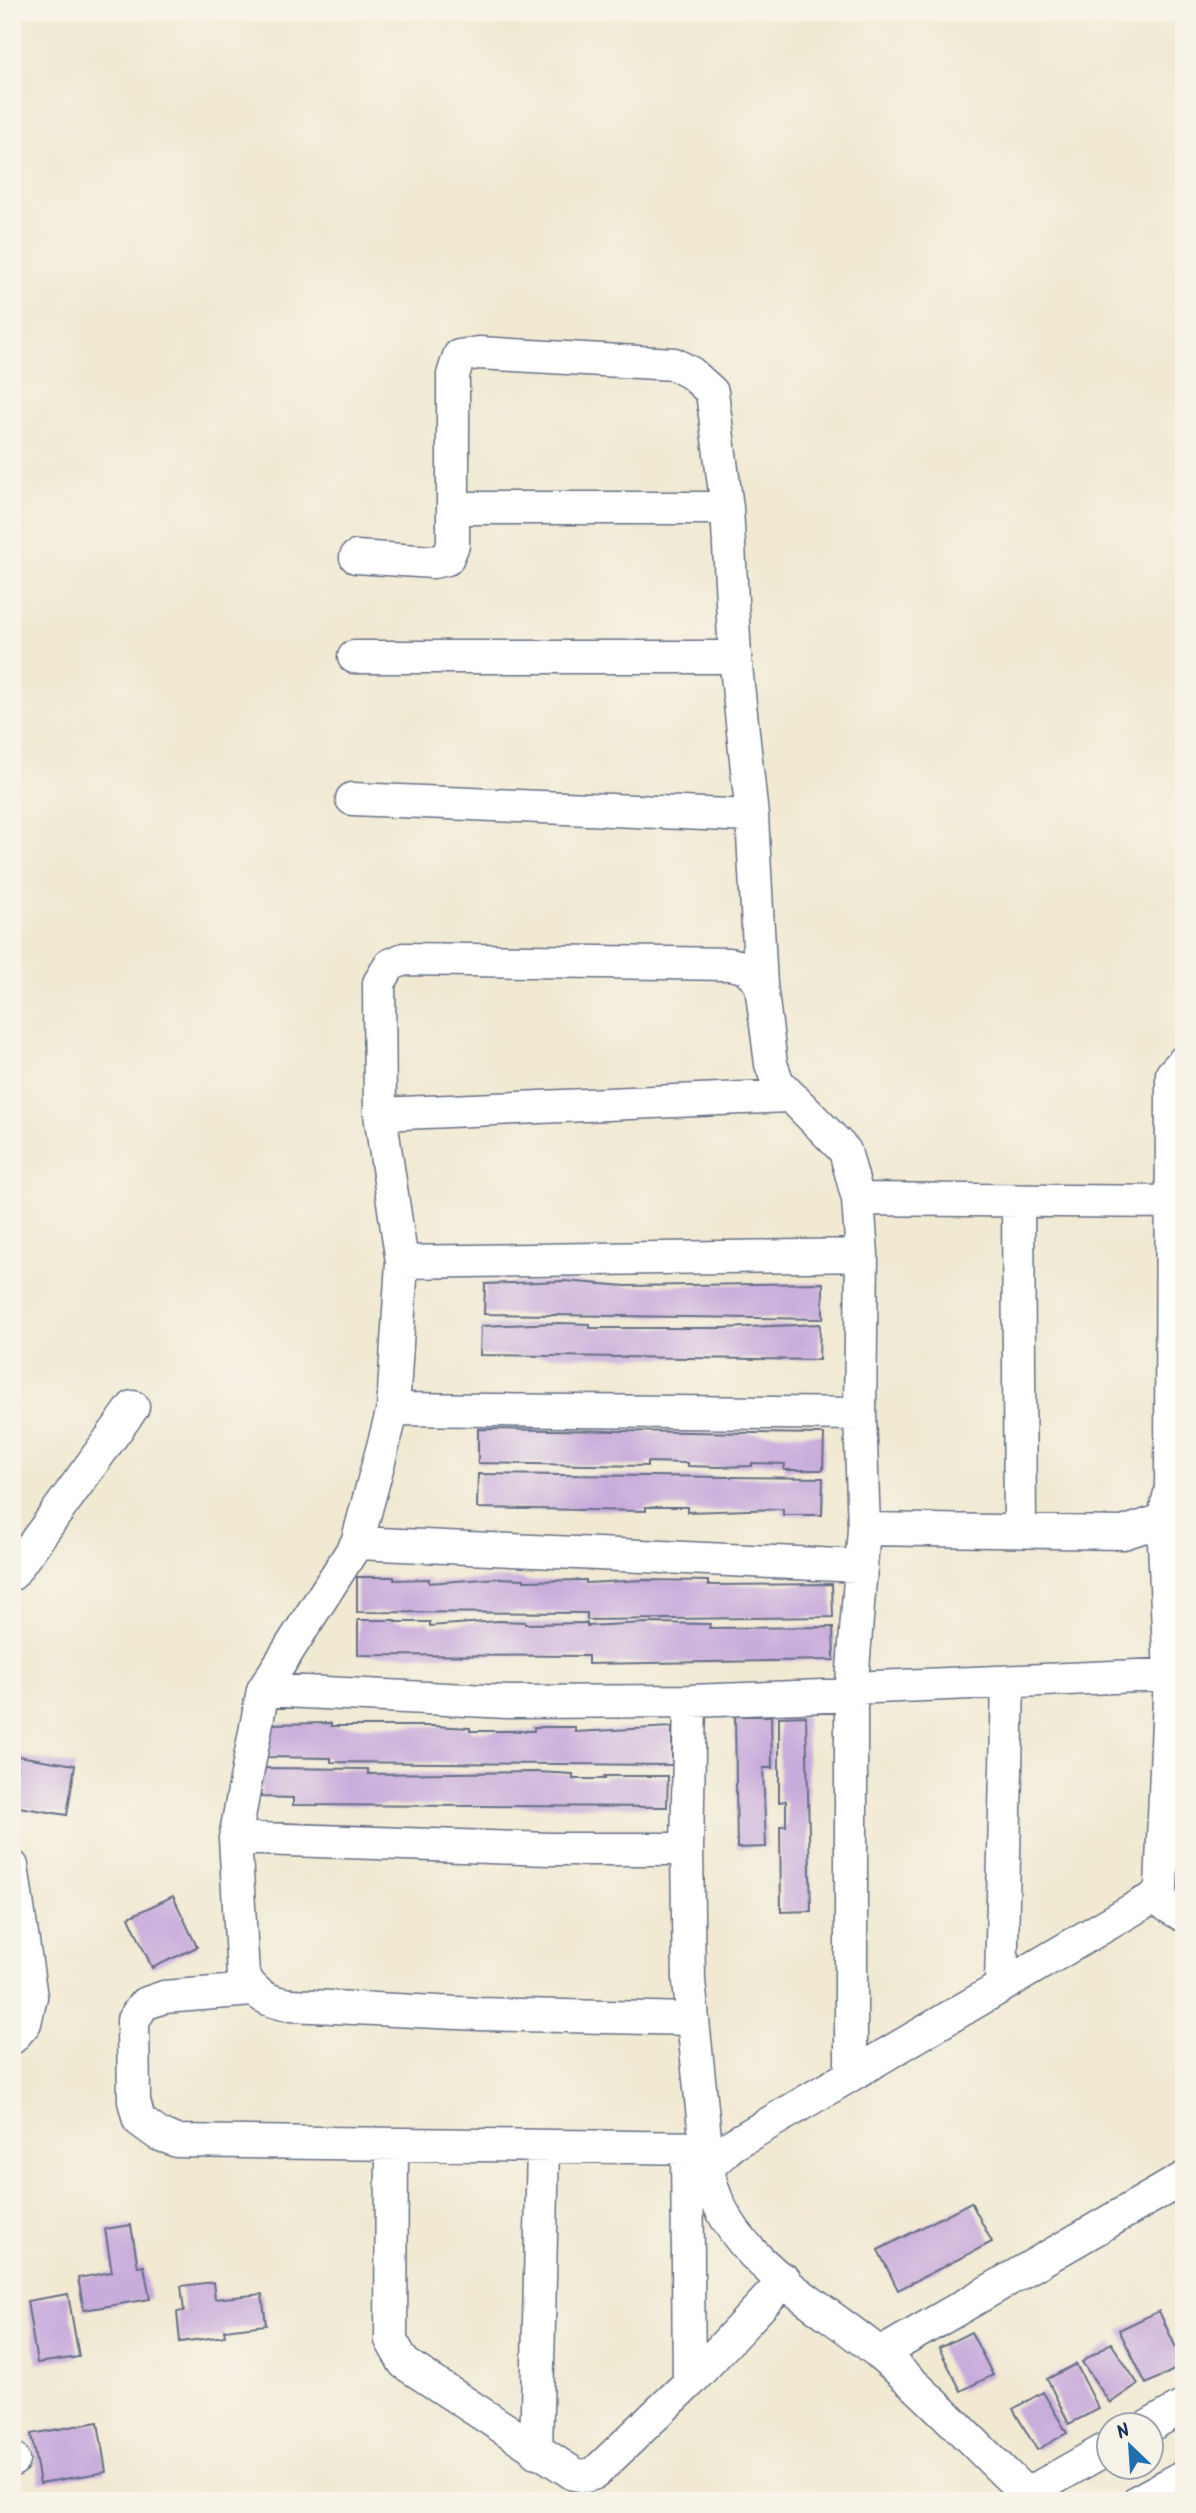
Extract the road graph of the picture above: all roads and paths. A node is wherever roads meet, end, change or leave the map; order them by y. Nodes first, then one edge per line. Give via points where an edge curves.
1 (453, 508) junction
2 (727, 508) junction
3 (356, 557) dead end
4 (354, 657) dead end
5 (735, 657) junction
6 (352, 799) dead end
7 (752, 816) junction
8 (761, 985) junction
9 (1184, 1061) edge
10 (788, 1096) junction
11 (380, 1114) junction
12 (858, 1199) junction
13 (1018, 1201) junction
14 (1172, 1202) junction
15 (862, 1255) junction
16 (402, 1262) junction
17 (134, 1407) dead end
18 (393, 1409) junction
19 (860, 1413) junction
20 (1173, 1520) edge
21 (864, 1529) junction
22 (1020, 1531) junction
23 (358, 1543) junction
24 (861, 1566) junction
25 (12, 1574) edge
26 (1177, 1674) edge
27 (1008, 1682) junction
28 (263, 1690) junction
29 (851, 1692) junction
30 (690, 1701) junction
31 (235, 1838) junction
32 (687, 1849) junction
33 (12, 1866) edge
34 (1154, 1898) junction
35 (1184, 1916) edge
36 (1001, 1986) junction
37 (252, 1990) junction
38 (692, 2019) junction
39 (12, 2038) edge
40 (851, 2074) junction
41 (392, 2144) junction
42 (543, 2147) junction
43 (700, 2155) junction
44 (1184, 2178) edge
45 (785, 2280) junction
46 (880, 2354) junction
47 (689, 2383) junction
48 (1184, 2406) edge
49 (1164, 2417) edge
50 (536, 2452) junction
51 (1094, 2457) edge
52 (1184, 2476) edge
53 (1031, 2497) edge
54 (1138, 2501) edge

1 - 2 street
1 - 2 street via 453,375 459,356 479,353 674,364 691,373 712,392
1 - 3 street via 453,545 447,559
2 - 5 street
4 - 5 street
5 - 7 street
6 - 7 street
7 - 8 street
8 - 10 street via 771,1064
8 - 11 street via 747,968 730,964 404,959 390,965 379,983
9 - 14 street via 1172,1074
10 - 11 street
10 - 12 street via 845,1151
11 - 16 street
12 - 13 street
12 - 15 street
13 - 14 street
13 - 22 street
14 - 20 street
15 - 16 street
15 - 19 street
16 - 18 street
17 - 25 street
18 - 19 street
18 - 23 street
19 - 21 street
20 - 22 street via 1123,1533
20 - 26 street
21 - 22 street
21 - 24 street
23 - 24 street
23 - 28 street
24 - 29 street
26 - 27 street
26 - 34 street via 1161,1888
27 - 29 street
27 - 36 street
28 - 30 street via 508,1702
28 - 31 street
29 - 30 street
29 - 40 street
30 - 32 street
31 - 32 street
31 - 37 street via 243,1975
32 - 38 street
33 - 39 street via 31,1997 25,2023
34 - 35 street
34 - 36 street
36 - 40 street
37 - 38 street via 271,2002 291,2005
37 - 41 street via 164,1997 144,2004 133,2020 134,2101 139,2120 177,2141
38 - 43 street
40 - 43 street via 732,2145
41 - 42 street
41 - 50 street via 391,2340 404,2363
42 - 43 street
42 - 50 street
43 - 45 street via 725,2220 754,2255
43 - 47 street
44 - 46 street
45 - 46 street
45 - 47 street
46 - 53 street
47 - 50 street via 595,2473 574,2474
48 - 49 street
51 - 53 street
52 - 54 street

